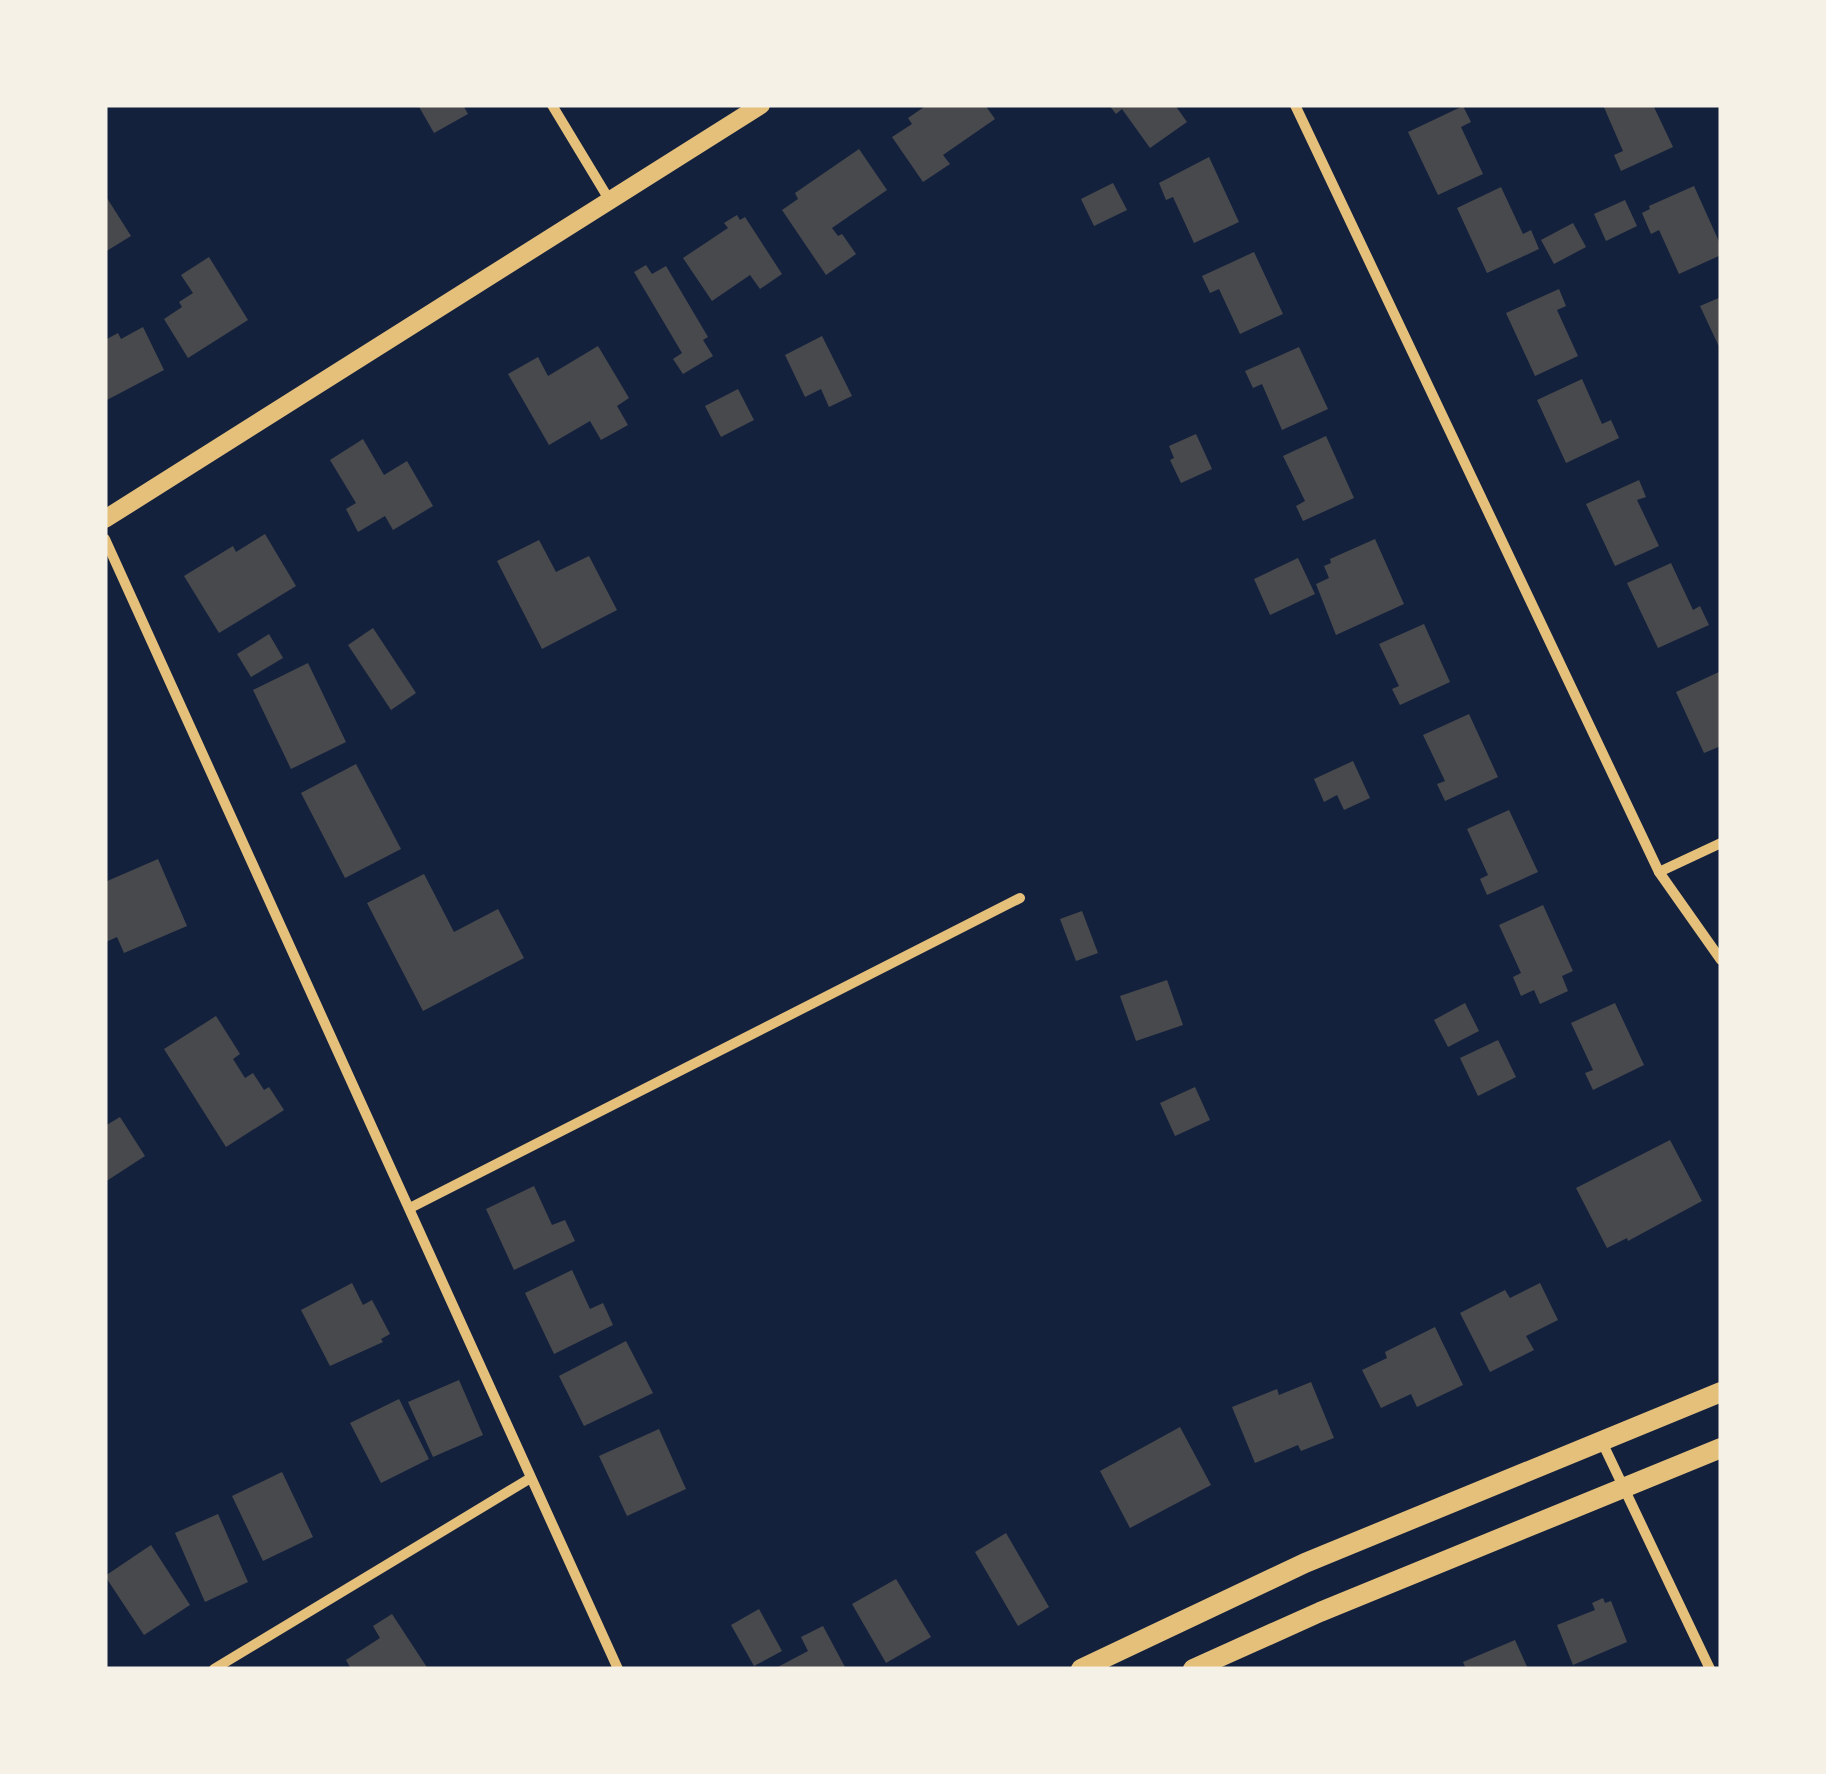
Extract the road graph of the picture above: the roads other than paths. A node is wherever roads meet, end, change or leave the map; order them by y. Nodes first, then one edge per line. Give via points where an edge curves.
1 (552, 105) edge
2 (761, 105) edge
3 (1295, 105) edge
4 (610, 200) junction
5 (105, 519) edge
6 (105, 539) edge
7 (1721, 843) edge
8 (1659, 872) junction
9 (1020, 898) dead end
10 (1721, 960) edge
11 (410, 1208) junction
12 (1721, 1392) edge
13 (1602, 1442) junction
14 (1721, 1448) edge
15 (529, 1479) junction
16 (1624, 1487) junction
17 (214, 1669) edge
18 (618, 1669) edge
19 (1081, 1669) edge
20 (1194, 1669) edge
21 (1710, 1669) edge

1 - 4 street
2 - 4 street
3 - 8 street
4 - 5 street
6 - 11 street
7 - 8 street
8 - 10 street
9 - 11 street
11 - 15 street
12 - 13 main road
13 - 16 street
13 - 19 main road via 1305,1563
14 - 16 main road
15 - 17 street
15 - 18 street
16 - 20 main road
16 - 21 street

